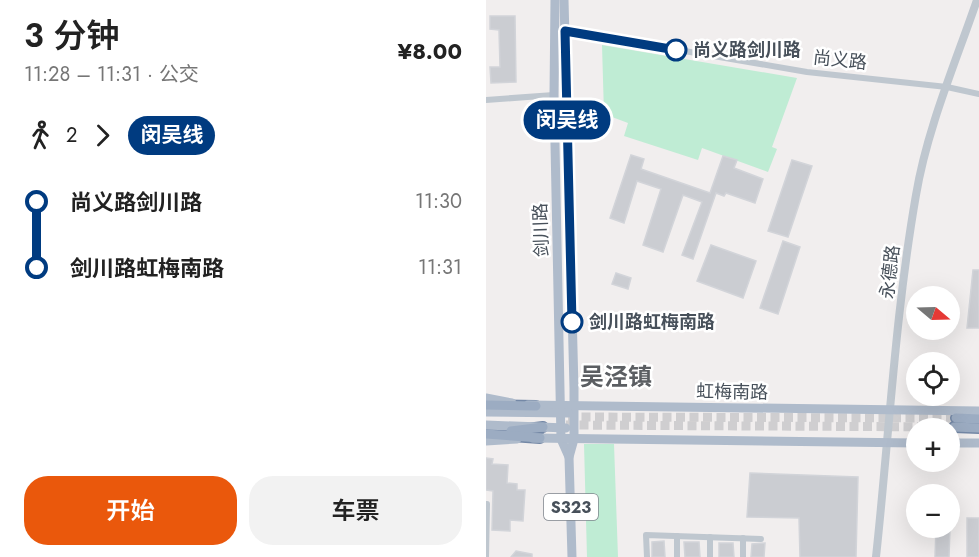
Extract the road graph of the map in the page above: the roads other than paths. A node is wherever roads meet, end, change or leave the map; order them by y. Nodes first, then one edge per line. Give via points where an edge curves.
1 (555, 0) edge
2 (564, 0) edge
3 (976, 0) edge
4 (561, 30) junction
5 (947, 87) junction
6 (979, 94) edge
7 (554, 95) junction
8 (486, 100) edge
9 (486, 398) edge
10 (486, 405) edge
11 (536, 406) junction
12 (562, 409) junction
13 (574, 410) junction
14 (890, 410) junction
15 (979, 411) edge
16 (486, 412) edge
17 (979, 419) edge
18 (543, 427) joint
19 (562, 428) junction
20 (574, 428) junction
21 (979, 428) edge
22 (487, 433) edge
23 (540, 438) joint
24 (561, 439) junction
25 (574, 439) junction
26 (888, 442) junction
27 (906, 443) edge
28 (960, 443) edge
29 (979, 443) edge
30 (569, 457) junction
31 (488, 504) dead end
32 (676, 536) junction
33 (710, 537) junction
34 (743, 538) junction
35 (761, 539) dead end
36 (486, 557) edge
37 (572, 557) edge
38 (647, 557) edge
39 (677, 557) edge
40 (710, 557) edge
41 (743, 557) edge
42 (876, 557) edge

1 - 4 main road, 剑川路
2 - 4 main road, 剑川路 / S323
3 - 5 street, 永德路
4 - 5 street, 尚义路 via 807,72
4 - 7 main road, 剑川路
4 - 13 main road, 剑川路 / S323
5 - 6 street, 尚义路
5 - 14 street, 永德路 via 916,194
7 - 8 street
7 - 12 main road, 剑川路
9 - 11 main road, 虹梅南路
10 - 11 highway
11 - 12 main road, 虹梅南路
12 - 13 main road, 虹梅南路
12 - 16 main road, 虹梅南路
12 - 19 main road, 剑川路
13 - 14 main road, 虹梅南路
13 - 20 main road, 剑川路 / S323
14 - 15 main road, 虹梅南路
14 - 26 street, 永德路
17 - 21 highway via 955,423
18 - 19 main road
18 - 22 highway
19 - 20 main road
19 - 24 main road, 剑川路
20 - 25 main road, 剑川路 / S323
22 - 23 highway
23 - 24 main road
24 - 25 main road
24 - 30 main road, 剑川路
25 - 26 main road
25 - 30 main road, 剑川路 / S323
26 - 27 main road
26 - 42 street, 永德路
28 - 29 main road
30 - 37 main road, 剑川路 / S323
31 - 36 street
32 - 33 street
32 - 38 street via 646,535
32 - 39 street
33 - 34 street
33 - 40 street
34 - 35 street
34 - 41 street

